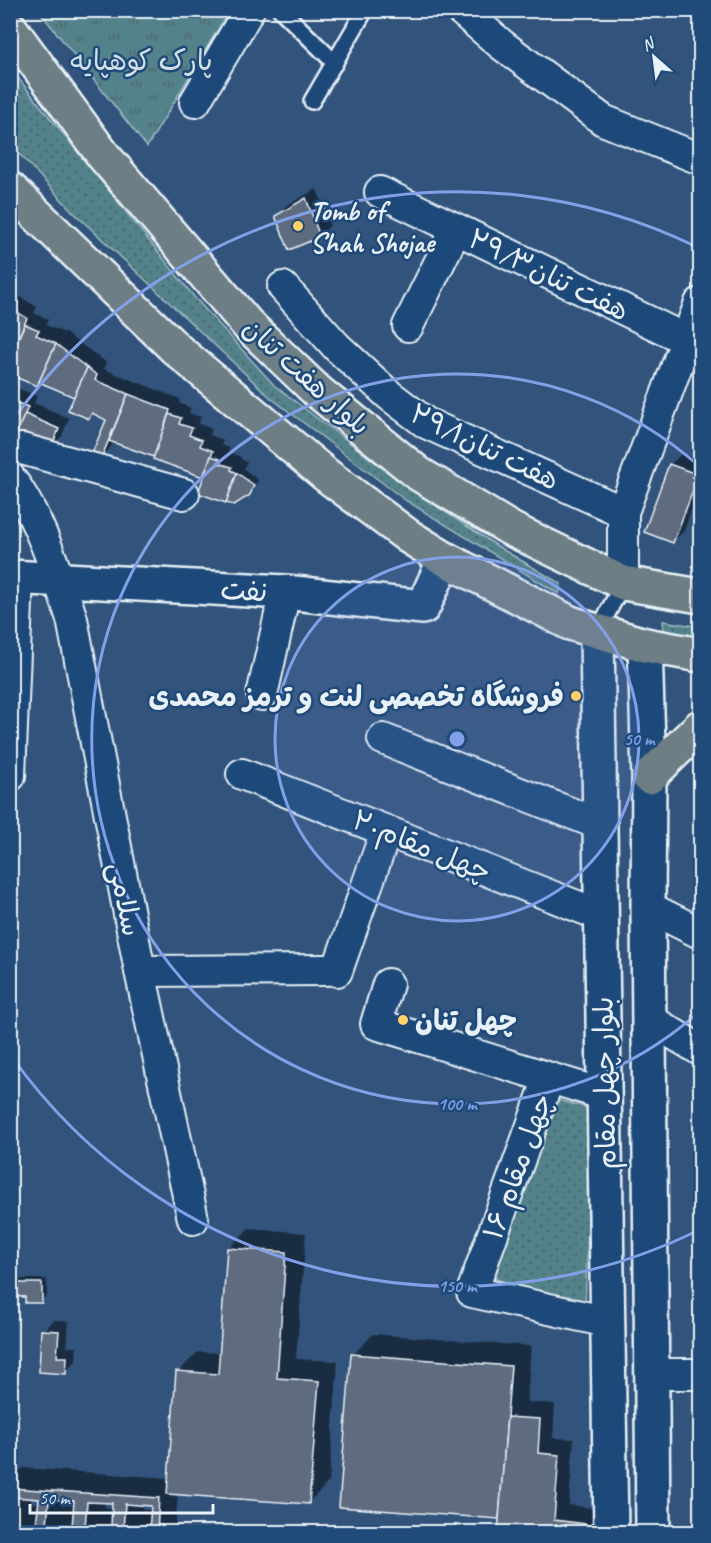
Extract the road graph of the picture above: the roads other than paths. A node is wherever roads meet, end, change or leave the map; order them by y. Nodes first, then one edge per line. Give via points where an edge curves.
1 (249, 10) edge
2 (281, 10) edge
3 (365, 10) edge
4 (461, 10) edge
5 (10, 28) edge
6 (335, 63) junction
7 (195, 102) dead end
8 (312, 102) dead end
9 (700, 159) edge
10 (10, 189) edge
11 (380, 192) dead end
12 (456, 229) junction
13 (283, 287) dead end
14 (700, 303) edge
15 (408, 326) dead end
16 (687, 340) junction
17 (10, 450) edge
18 (10, 478) edge
19 (184, 494) dead end
20 (623, 512) junction
21 (445, 559) junction
22 (14, 577) edge
23 (59, 580) junction
24 (623, 583) junction
25 (285, 592) junction
26 (700, 596) edge
27 (597, 633) junction
28 (645, 645) junction
29 (700, 655) edge
30 (262, 695) dead end
31 (700, 727) edge
32 (383, 739) dead end
33 (242, 774) dead end
34 (10, 776) edge
35 (649, 777) junction
36 (601, 825) junction
37 (386, 831) junction
38 (648, 907) junction
39 (602, 916) junction
40 (700, 933) edge
41 (602, 953) junction
42 (648, 953) junction
43 (140, 971) junction
44 (388, 984) dead end
45 (649, 1019) junction
46 (700, 1050) edge
47 (549, 1078) junction
48 (604, 1095) junction
49 (193, 1219) dead end
50 (608, 1322) junction
51 (651, 1374) junction
52 (700, 1374) edge
53 (611, 1533) edge
54 (653, 1533) edge

1 - 7 street
2 - 6 lane
3 - 6 lane
4 - 9 street via 603,120
5 - 24 main road, بلوار هفت تنان via 103,155 248,325 317,391 419,474 511,529
6 - 8 lane
10 - 21 main road via 176,349 326,475
11 - 12 street, ۲۹/۳هفت تنان
12 - 15 street
12 - 16 street, ۲۹/۳هفت تنان
13 - 20 street, ۲۹/۱هفت تنان via 337,346 389,395 426,423
14 - 16 street
16 - 20 street
17 - 19 street
18 - 23 street, سلامی via 24,495
20 - 24 street
21 - 25 main road, نفت via 423,607
21 - 27 main road
22 - 23 main road, نفت
22 - 34 street
23 - 25 main road, نفت
23 - 43 street, سلامی via 72,619
24 - 26 main road, بلوار هفت تنان
24 - 27 lane
25 - 30 street
27 - 28 main road
27 - 36 main road, بلوار چهل مقام
28 - 29 main road
28 - 35 main road, بلوار چهل مقام
31 - 35 main road
32 - 36 street
33 - 37 street, چهل مقام۲۰
35 - 38 main road, بلوار چهل مقام
36 - 39 main road, بلوار چهل مقام
37 - 39 street, چهل مقام۲۰
37 - 43 street via 332,971
38 - 40 street
38 - 42 main road, بلوار چهل مقام
39 - 41 main road, بلوار چهل مقام
41 - 42 main road
41 - 48 main road, بلوار چهل مقام
42 - 45 main road, بلوار چهل مقام
43 - 49 street, سلامی
44 - 47 street via 376,1024
45 - 46 street
45 - 51 main road, بلوار چهل مقام
47 - 48 street
47 - 50 street, چهل مقام ۱۶ via 471,1292
48 - 50 main road, بلوار چهل مقام
50 - 53 main road, بلوار چهل مقام
51 - 52 street
51 - 54 main road, بلوار چهل مقام

